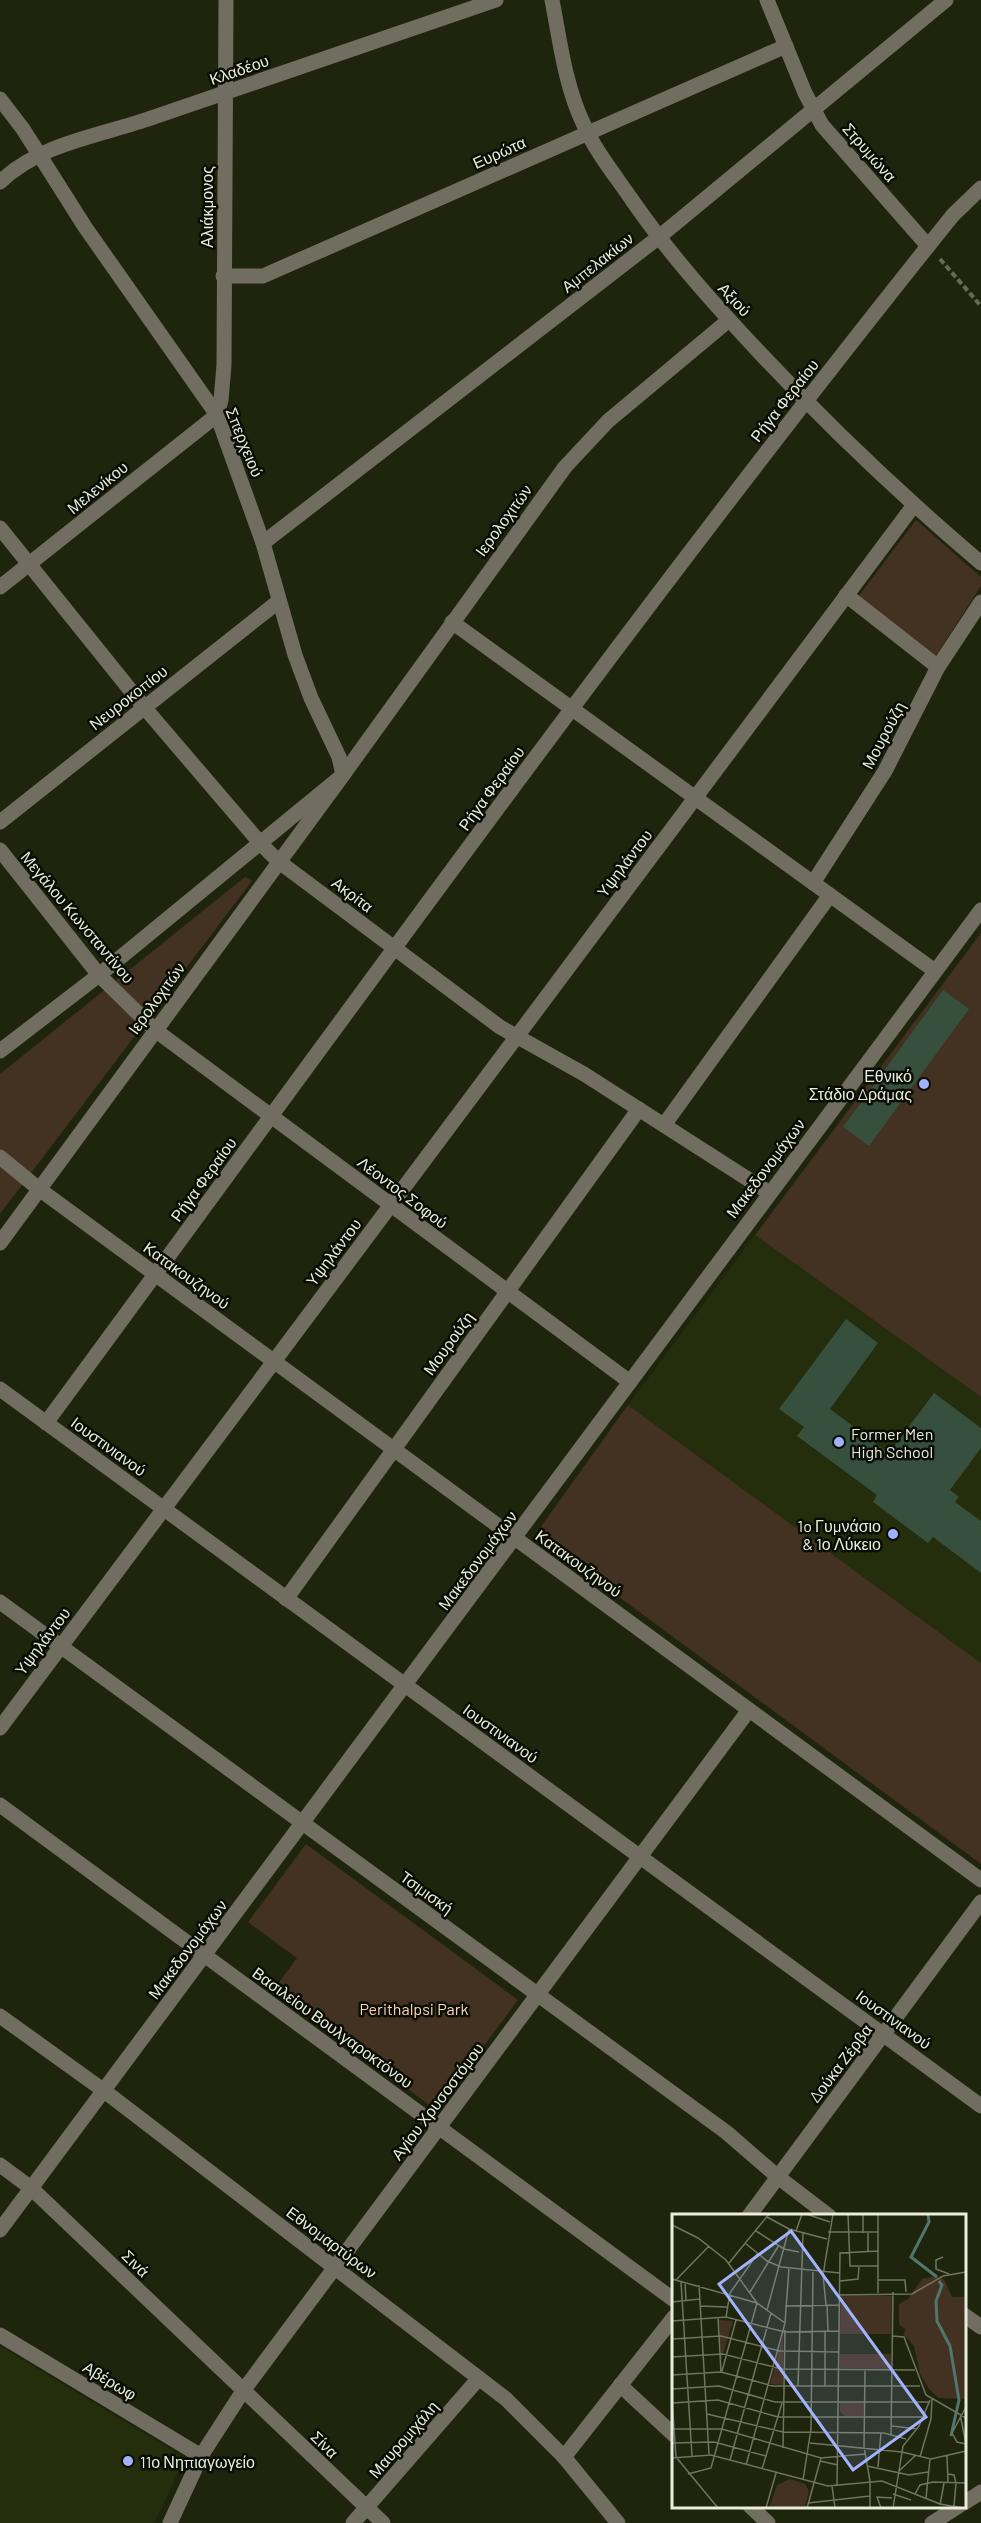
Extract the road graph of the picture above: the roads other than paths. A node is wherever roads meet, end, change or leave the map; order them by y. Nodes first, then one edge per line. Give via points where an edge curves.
1 (226, 0) edge
2 (495, 0) edge
3 (552, 0) edge
4 (767, 0) edge
5 (946, 0) edge
6 (786, 46) junction
7 (225, 93) junction
8 (0, 99) edge
9 (813, 111) junction
10 (587, 132) junction
11 (38, 155) junction
12 (0, 182) edge
13 (981, 188) edge
14 (659, 237) junction
15 (928, 246) junction
16 (223, 276) junction
17 (729, 320) junction
18 (805, 401) junction
19 (217, 415) junction
20 (914, 505) junction
21 (0, 528) edge
22 (263, 543) junction
23 (981, 563) edge
24 (29, 564) junction
25 (0, 587) edge
26 (846, 595) junction
27 (279, 601) junction
28 (981, 602) edge
29 (452, 622) junction
30 (938, 667) junction
31 (144, 707) junction
32 (572, 709) junction
33 (344, 775) junction
34 (695, 798) junction
35 (0, 822) edge
36 (261, 844) junction
37 (0, 850) edge
38 (278, 861) junction
39 (813, 883) junction
40 (830, 895) junction
41 (981, 910) edge
42 (396, 948) junction
43 (935, 971) junction
44 (99, 975) junction
45 (155, 1030) junction
46 (518, 1035) junction
47 (0, 1051) edge
48 (639, 1109) junction
49 (271, 1117) junction
50 (664, 1125) junction
51 (0, 1156) edge
52 (39, 1189) junction
53 (768, 1192) junction
54 (391, 1205) junction
55 (0, 1243) edge
56 (155, 1274) junction
57 (507, 1292) junction
58 (274, 1361) junction
59 (630, 1382) junction
60 (0, 1389) edge
61 (46, 1423) junction
62 (394, 1450) junction
63 (164, 1509) junction
64 (515, 1538) junction
65 (286, 1599) junction
66 (0, 1602) edge
67 (61, 1647) junction
68 (406, 1686) junction
69 (749, 1710) junction
70 (0, 1728) edge
71 (0, 1805) edge
72 (303, 1824) junction
73 (640, 1857) junction
74 (981, 1880) edge
75 (981, 1902) edge
76 (205, 1955) junction
77 (538, 1995) junction
78 (0, 2016) edge
79 (884, 2034) junction
80 (103, 2090) junction
81 (981, 2106) edge
82 (439, 2128) junction
83 (0, 2165) edge
84 (778, 2177) junction
85 (31, 2188) junction
86 (750, 2214) edge
87 (826, 2214) edge
88 (0, 2230) edge
89 (336, 2267) junction
90 (672, 2299) edge
91 (966, 2316) edge
92 (672, 2320) edge
93 (981, 2327) edge
94 (0, 2335) edge
95 (479, 2378) junction
96 (620, 2385) junction
97 (243, 2391) junction
98 (672, 2433) edge
99 (201, 2456) junction
100 (564, 2457) junction
101 (981, 2492) edge
102 (966, 2502) edge
103 (366, 2508) junction
104 (752, 2508) edge
105 (956, 2508) edge
106 (171, 2523) edge
107 (353, 2523) edge
108 (382, 2523) edge
109 (618, 2523) edge
110 (768, 2523) edge
111 (932, 2523) edge

1 - 7 street, Αλιάκμονος
2 - 7 street, Κλαδέου
3 - 10 street, Αξιού via 570,86
4 - 6 street, Στρυμώνα
5 - 9 street, Αμπελακίων
6 - 9 street, Στρυμώνα
6 - 10 street, Ευρώτα
7 - 11 street, Κλαδέου
7 - 16 street, Αλιάκμονος
8 - 11 street, Σπερχειού
9 - 14 street, Αμπελακίων
9 - 15 street, Στρυμώνα
10 - 14 street, Αξιού
10 - 16 street, Ευρώτα via 263,276
11 - 12 street, Κλαδέου
11 - 19 street, Σπερχειού
13 - 15 street, Ρήγα Φεραίου
14 - 17 street, Αξιού
14 - 22 street, Αμπελακίων
15 - 18 street, Ρήγα Φεραίου
16 - 19 street, Αλιάκμονος via 224,365
17 - 18 street, Αξιού
17 - 29 street, Ιερολοχιτών via 587,442 543,494
18 - 20 street, Αξιού
18 - 32 street, Ρήγα Φεραίου
19 - 22 street, Σπερχειού
19 - 24 street, Μελενίκου
20 - 23 street, Αξιού
20 - 26 street, Υψηλάντου
21 - 24 street, Ακρίτα
22 - 27 street, Σπερχειού
24 - 25 street, Μελενίκου
24 - 31 street, Ακρίτα
26 - 30 street
26 - 34 street, Υψηλάντου
27 - 31 street, Νευροκοπίου
27 - 33 street, Σπερχειού via 311,698
28 - 30 street, Μουρούζη
29 - 32 street
29 - 33 street, Ιερολοχιτών
30 - 39 street, Μουρούζη via 885,771
31 - 35 street, Νευροκοπίου
31 - 36 street, Ακρίτα
32 - 34 street
32 - 42 street, Ρήγα Φεραίου
33 - 36 street, Ιερολοχιτών
33 - 38 street, Ιερολοχιτών
34 - 39 street
34 - 46 street, Υψηλάντου
36 - 38 street, Ακρίτα
36 - 44 street, Ιερολοχιτών
37 - 44 street, Μεγάλου Κωνσταντίνου
38 - 42 street, Ακρίτα
38 - 45 street, Ιερολοχιτών
39 - 40 street
40 - 43 street
40 - 50 street
41 - 43 street, Μακεδονομάχων
42 - 46 street, Ακρίτα via 500,1027
42 - 49 street, Ρήγα Φεραίου
43 - 53 street, Μακεδονομάχων
44 - 45 street, Μεγάλου Κωνσταντίνου
44 - 47 street, Ιερολοχιτών
45 - 49 street, Λέοντος Σοφού
45 - 52 street, Ιερολοχιτών
46 - 48 street, Ακρίτα
46 - 54 street, Υψηλάντου
48 - 50 street, Ακρίτα
48 - 57 street, Μουρούζη
49 - 54 street, Λέοντος Σοφού
49 - 56 street, Ρήγα Φεραίου
50 - 53 street, Ακρίτα
51 - 52 street, Κατακουζηνού
52 - 55 street, Ιερολοχιτών
52 - 56 street, Κατακουζηνού
53 - 59 street, Μακεδονομάχων
54 - 57 street, Λέοντος Σοφού
54 - 58 street, Υψηλάντου
56 - 58 street, Κατακουζηνού
56 - 61 street, Ρήγα Φεραίου
57 - 59 street, Λέοντος Σοφού
57 - 62 street, Μουρούζη
58 - 62 street, Κατακουζηνού
58 - 63 street, Υψηλάντου
59 - 64 street, Μακεδονομάχων
60 - 61 street, Ιουστινιανού
61 - 63 street, Ιουστινιανού
62 - 64 street, Κατακουζηνού
62 - 65 street, Μουρούζη
63 - 65 street, Ιουστινιανού
63 - 67 street, Υψηλάντου
64 - 68 street, Μακεδονομάχων
64 - 69 street, Κατακουζηνού
65 - 68 street, Ιουστινιανού
66 - 67 street, Τσιμισκή
67 - 70 street, Υψηλάντου
67 - 72 street, Τσιμισκή
68 - 72 street, Μακεδονομάχων
68 - 73 street, Ιουστινιανού
69 - 73 street, Αγίου Χρυσοστόμου
69 - 74 street, Κατακουζηνού
71 - 76 street, Βασιλείου Βουλγαροκτόνου
72 - 76 street, Μακεδονομάχων
72 - 77 street, Τσιμισκή
73 - 77 street, Αγίου Χρυσοστόμου
73 - 79 street, Ιουστινιανού
75 - 79 street, Δούκα Ζέρβα
76 - 80 street, Μακεδονομάχων
76 - 82 street, Βασιλείου Βουλγαροκτόνου
77 - 82 street, Αγίου Χρυσοστόμου
77 - 84 street, Τσιμισκή via 726,2132
78 - 80 street, Εθνομαρτύρων
79 - 81 street, Ιουστινιανού
79 - 84 street, Δούκα Ζέρβα
80 - 85 street, Μακεδονομάχων
80 - 89 street, Εθνομαρτύρων
82 - 89 street, Αγίου Χρυσοστόμου
82 - 90 street, Βασιλείου Βουλγαροκτόνου
83 - 85 street, Σινά
84 - 86 street, Δούκα Ζέρβα
84 - 87 street, Τσιμισκή
85 - 88 street, Μακεδονομάχων
85 - 97 street, Σινά
89 - 95 street, Εθνομαρτύρων
89 - 97 street, Αγίου Χρυσοστόμου
91 - 93 street
92 - 96 street
94 - 99 street, Αβέρωφ
95 - 100 street, Εθνομαρτύρων
95 - 103 street, Μαυρομιχάλη
96 - 98 street
96 - 100 street
97 - 99 street, Αγίου Χρυσοστόμου
97 - 103 street, Σίνα
99 - 106 street, Αγίου Χρυσοστόμου
100 - 109 street, Εθνομαρτύρων
101 - 102 street
103 - 107 street, Μαυρομιχάλη
103 - 108 street, Σίνα
104 - 110 street
105 - 111 street

